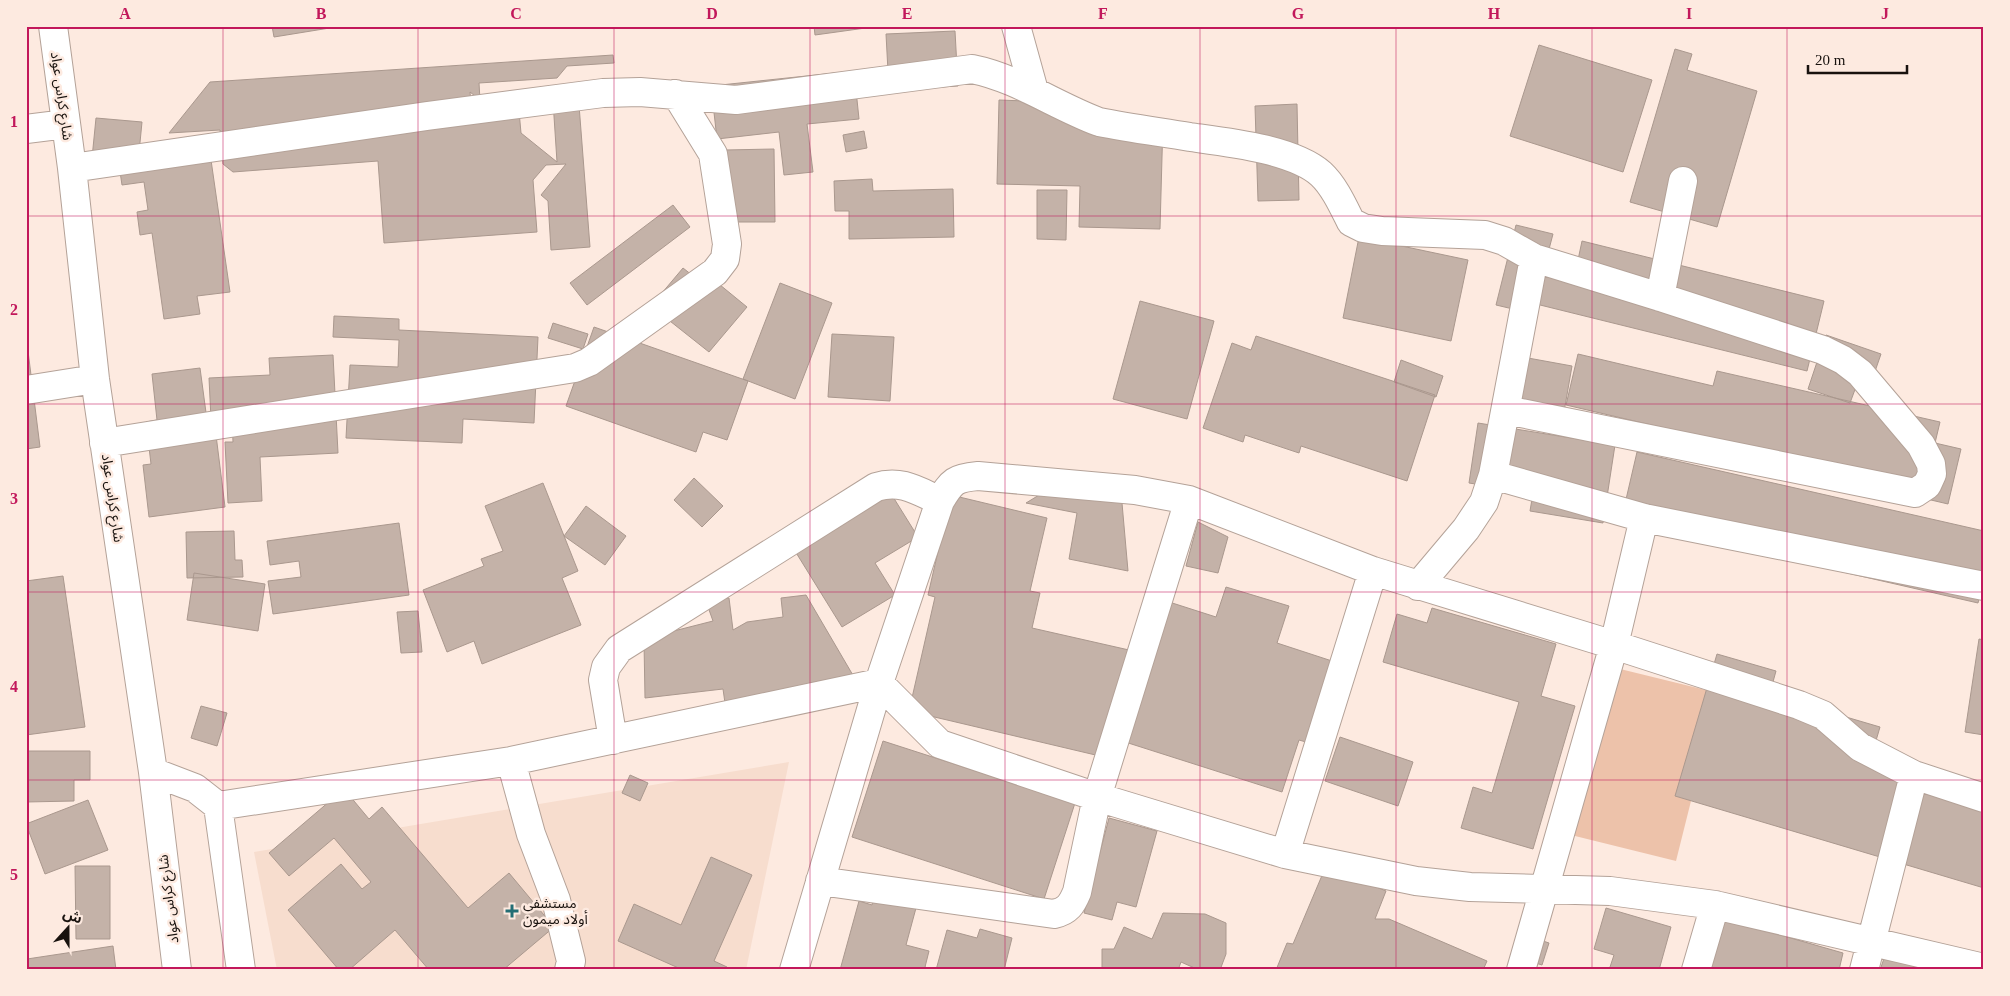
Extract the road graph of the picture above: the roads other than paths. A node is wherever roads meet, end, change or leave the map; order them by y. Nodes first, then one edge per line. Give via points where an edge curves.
1 (53, 26) edge
2 (1016, 26) edge
3 (1034, 91) junction
4 (676, 94) junction
5 (66, 124) junction
6 (26, 129) edge
7 (72, 168) junction
8 (1683, 181) dead end
9 (1534, 258) junction
10 (1660, 296) junction
11 (95, 379) junction
12 (26, 390) edge
13 (1506, 410) junction
14 (104, 443) junction
15 (1493, 475) junction
16 (1189, 500) junction
17 (940, 501) junction
18 (1644, 518) junction
19 (1372, 571) junction
20 (1418, 586) junction
21 (1984, 586) edge
22 (1614, 645) junction
23 (878, 683) junction
24 (613, 740) junction
25 (511, 761) junction
26 (153, 772) junction
27 (1914, 775) junction
28 (1097, 797) junction
29 (1984, 798) edge
30 (218, 806) junction
31 (1285, 854) junction
32 (820, 881) junction
33 (1543, 888) junction
34 (1715, 905) junction
35 (1872, 941) junction
36 (1984, 968) edge
37 (177, 970) edge
38 (242, 970) edge
39 (569, 970) edge
40 (794, 970) edge
41 (1521, 970) edge
42 (1696, 970) edge
43 (1864, 970) edge

1 - 5 street, شارع كراس عواد
2 - 3 street
3 - 4 street via 991,73 972,69 736,100
3 - 9 street via 1076,114 1099,122 1255,146 1297,161 1320,174 1342,202 1350,222 1363,228 1485,235 1504,241
4 - 7 street via 603,93
4 - 14 street via 713,154 728,244 725,259 715,272 589,362 576,368
5 - 6 street
5 - 7 street, شارع كراس عواد
7 - 11 street, شارع كراس عواد
8 - 10 street
9 - 10 street
9 - 13 street
10 - 13 street via 1823,350 1843,360 1860,373 1921,446 1931,464 1932,474 1927,485 1916,493
11 - 12 street
11 - 14 street, شارع كراس عواد
13 - 15 street
14 - 26 street, شارع كراس عواد
15 - 18 street
15 - 20 street via 1484,502 1466,529
16 - 17 street via 1134,490 978,476 960,477 950,485
16 - 19 street
16 - 28 street
17 - 23 street
17 - 24 street via 901,484 876,487 619,648 606,666 603,680
18 - 21 street
18 - 22 street
19 - 20 street
19 - 31 street
20 - 22 street
22 - 27 street via 1823,715 1860,747
22 - 33 street
23 - 24 street
23 - 28 street via 940,744
23 - 32 street
24 - 25 street
25 - 30 street
25 - 39 street via 531,834 556,900 571,961
26 - 30 street via 195,788
26 - 37 street, شارع كراس عواد
27 - 29 street
27 - 35 street
28 - 31 street
28 - 32 street via 1077,892 1064,912 1054,914
30 - 38 street
31 - 33 street via 1416,881 1470,887
32 - 40 street
33 - 34 street via 1651,895
33 - 41 street
34 - 35 street
34 - 42 street
35 - 36 street
35 - 43 street

